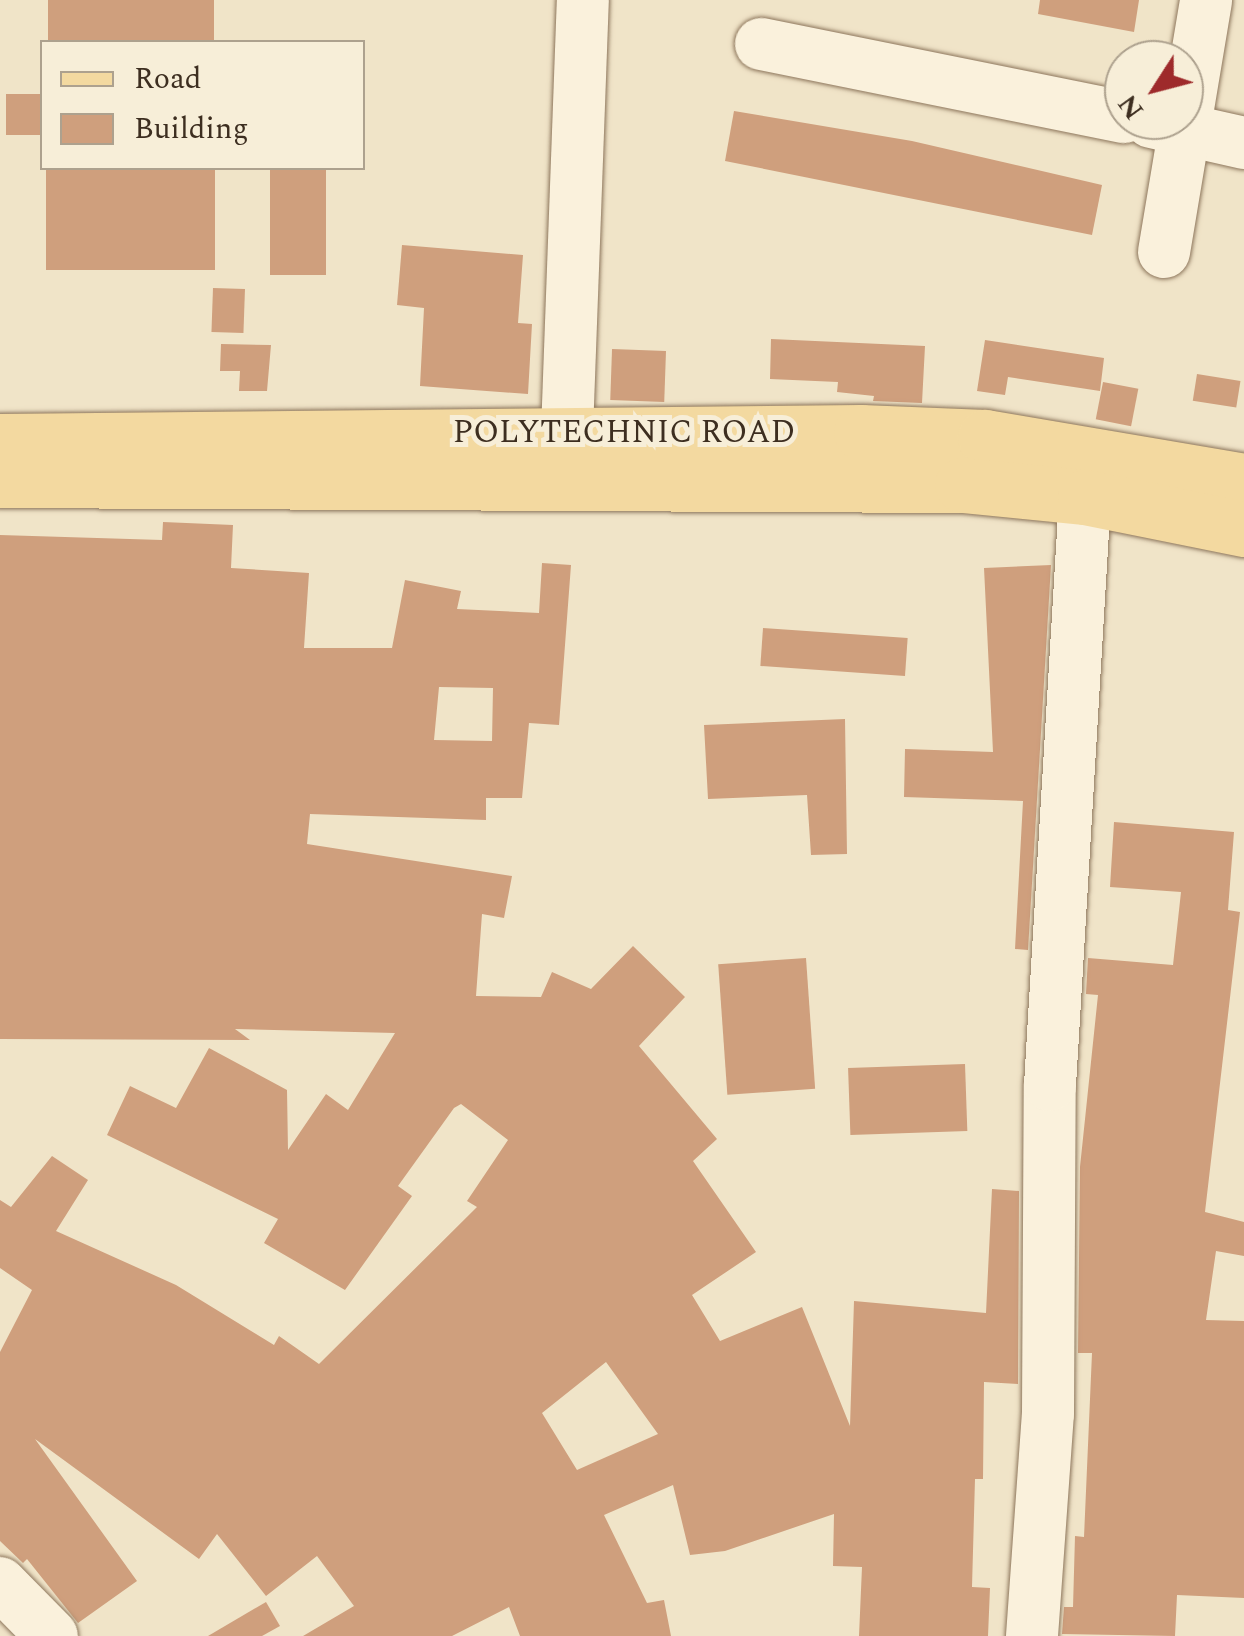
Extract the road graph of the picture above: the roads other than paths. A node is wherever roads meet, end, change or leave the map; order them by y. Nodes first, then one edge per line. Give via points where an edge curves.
1 (583, 0) edge
2 (1206, 0) edge
3 (1192, 40) edge
4 (761, 44) dead end
5 (1104, 113) edge
6 (1204, 134) edge
7 (1162, 140) edge
8 (1244, 143) edge
9 (1164, 252) dead end
10 (0, 441) edge
11 (603, 449) junction
12 (0, 480) edge
13 (1244, 481) edge
14 (1085, 497) junction
15 (1244, 528) edge
16 (0, 1582) edge
17 (52, 1636) edge
18 (1032, 1636) edge

1 - 11 street
2 - 3 street
4 - 5 street
6 - 8 street
7 - 9 street
10 - 11 main road, POLYTECHNIC ROAD
11 - 12 main road, POLYTECHNIC ROAD
11 - 13 main road, POLYTECHNIC ROAD via 985,438
11 - 14 main road, POLYTECHNIC ROAD
14 - 15 main road, POLYTECHNIC ROAD
14 - 18 street via 1050,1084 1048,1414
16 - 17 street

